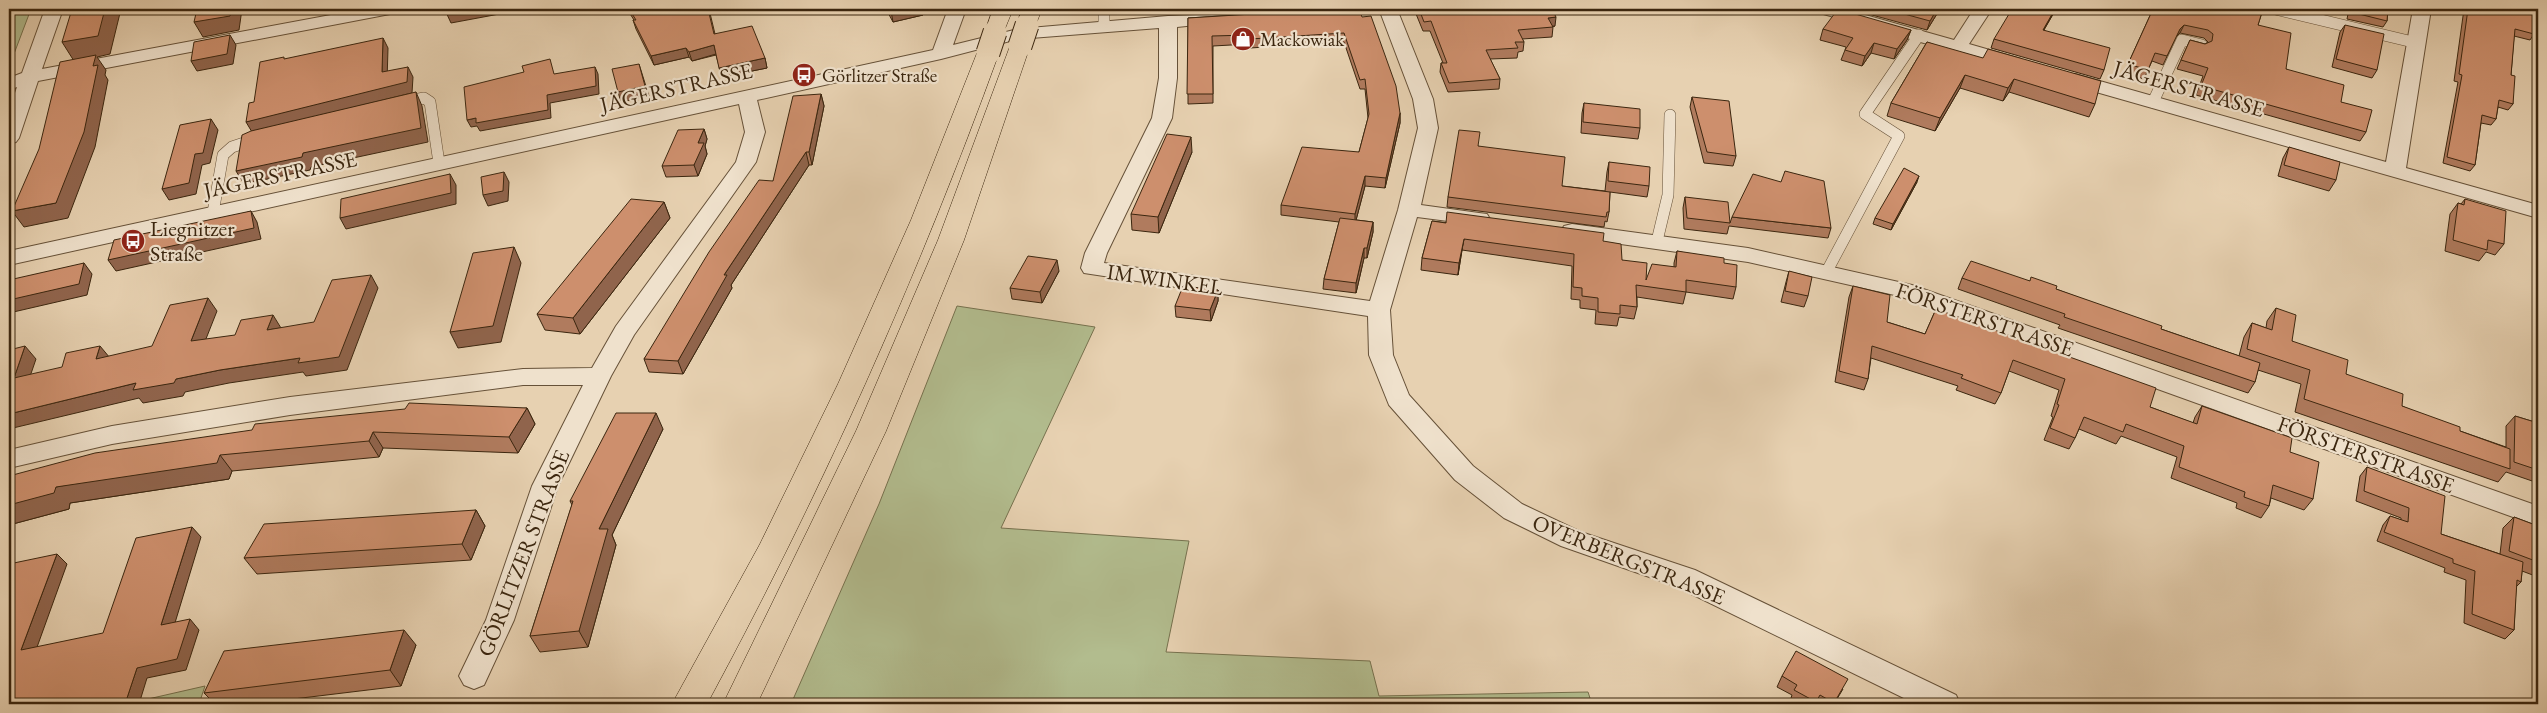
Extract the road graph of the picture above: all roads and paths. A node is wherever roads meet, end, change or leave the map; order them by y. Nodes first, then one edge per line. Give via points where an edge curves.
1 (54, 9) edge
2 (390, 9) edge
3 (957, 9) edge
4 (1003, 9) edge
5 (1388, 9) edge
6 (1826, 9) edge
7 (1983, 9) edge
8 (2274, 9) edge
9 (2422, 9) edge
10 (1211, 14) edge
11 (1232, 17) edge
12 (1104, 18) edge
13 (1168, 22) junction
14 (1026, 27) edge
15 (1919, 35) junction
16 (2416, 43) junction
17 (2202, 45) edge
18 (1958, 47) junction
19 (941, 54) junction
20 (2032, 68) edge
21 (2051, 73) edge
22 (29, 77) junction
23 (9, 84) edge
24 (746, 95) junction
25 (2153, 102) junction
26 (395, 104) edge
27 (1670, 115) dead end
28 (266, 136) edge
29 (9, 138) edge
30 (439, 163) junction
31 (2395, 171) junction
32 (1409, 210) junction
33 (2538, 212) edge
34 (213, 214) junction
35 (1504, 222) edge
36 (1552, 228) edge
37 (1657, 242) junction
38 (9, 258) edge
39 (1827, 272) junction
40 (1379, 310) junction
41 (599, 376) junction
42 (9, 459) edge
43 (2538, 516) edge
44 (474, 676) dead end
45 (689, 704) edge
46 (740, 704) edge
47 (1945, 704) edge

1 - 22 street
2 - 22 street
3 - 19 street
4 - 45 highway via 950,160 871,342 825,442 734,623
5 - 32 street via 1423,99 1428,128
6 - 15 street
7 - 18 street
8 - 16 lane
9 - 16 street
10 - 11 street, JÄGERSTRASSE
10 - 13 street, JÄGERSTRASSE
12 - 13 street, JÄGERSTRASSE
12 - 19 street, JÄGERSTRASSE via 1018,34
13 - 40 street, IM WINKEL via 1168,78 1162,118 1096,253 1092,268
14 - 46 highway via 952,240 871,431
15 - 18 street
15 - 39 lane via 1865,114 1899,136
16 - 31 street
17 - 25 lane via 2182,40
18 - 20 street
19 - 24 street, JÄGERSTRASSE
21 - 25 street, JÄGERSTRASSE
22 - 23 street
22 - 29 street
24 - 30 street, JÄGERSTRASSE
24 - 41 street, GÖRLITZER STRASSE via 755,132 746,162 624,332
25 - 31 street, JÄGERSTRASSE
26 - 30 lane via 424,98 430,102
27 - 37 lane via 1668,195
28 - 34 lane via 232,146 222,154
30 - 34 street, JÄGERSTRASSE
31 - 33 street, JÄGERSTRASSE
32 - 35 street
32 - 40 street
34 - 38 street, JÄGERSTRASSE
36 - 37 street, FÖRSTERSTRASSE
37 - 39 street, FÖRSTERSTRASSE via 1748,255
39 - 43 street, FÖRSTERSTRASSE via 1904,290 1981,316
40 - 47 street, OVERBERGSTRASSE via 1381,355 1398,399 1464,473 1513,511 1571,540 1685,578
41 - 42 street via 514,378 290,406 112,435
41 - 44 street, GÖRLITZER STRASSE via 545,486 500,620

